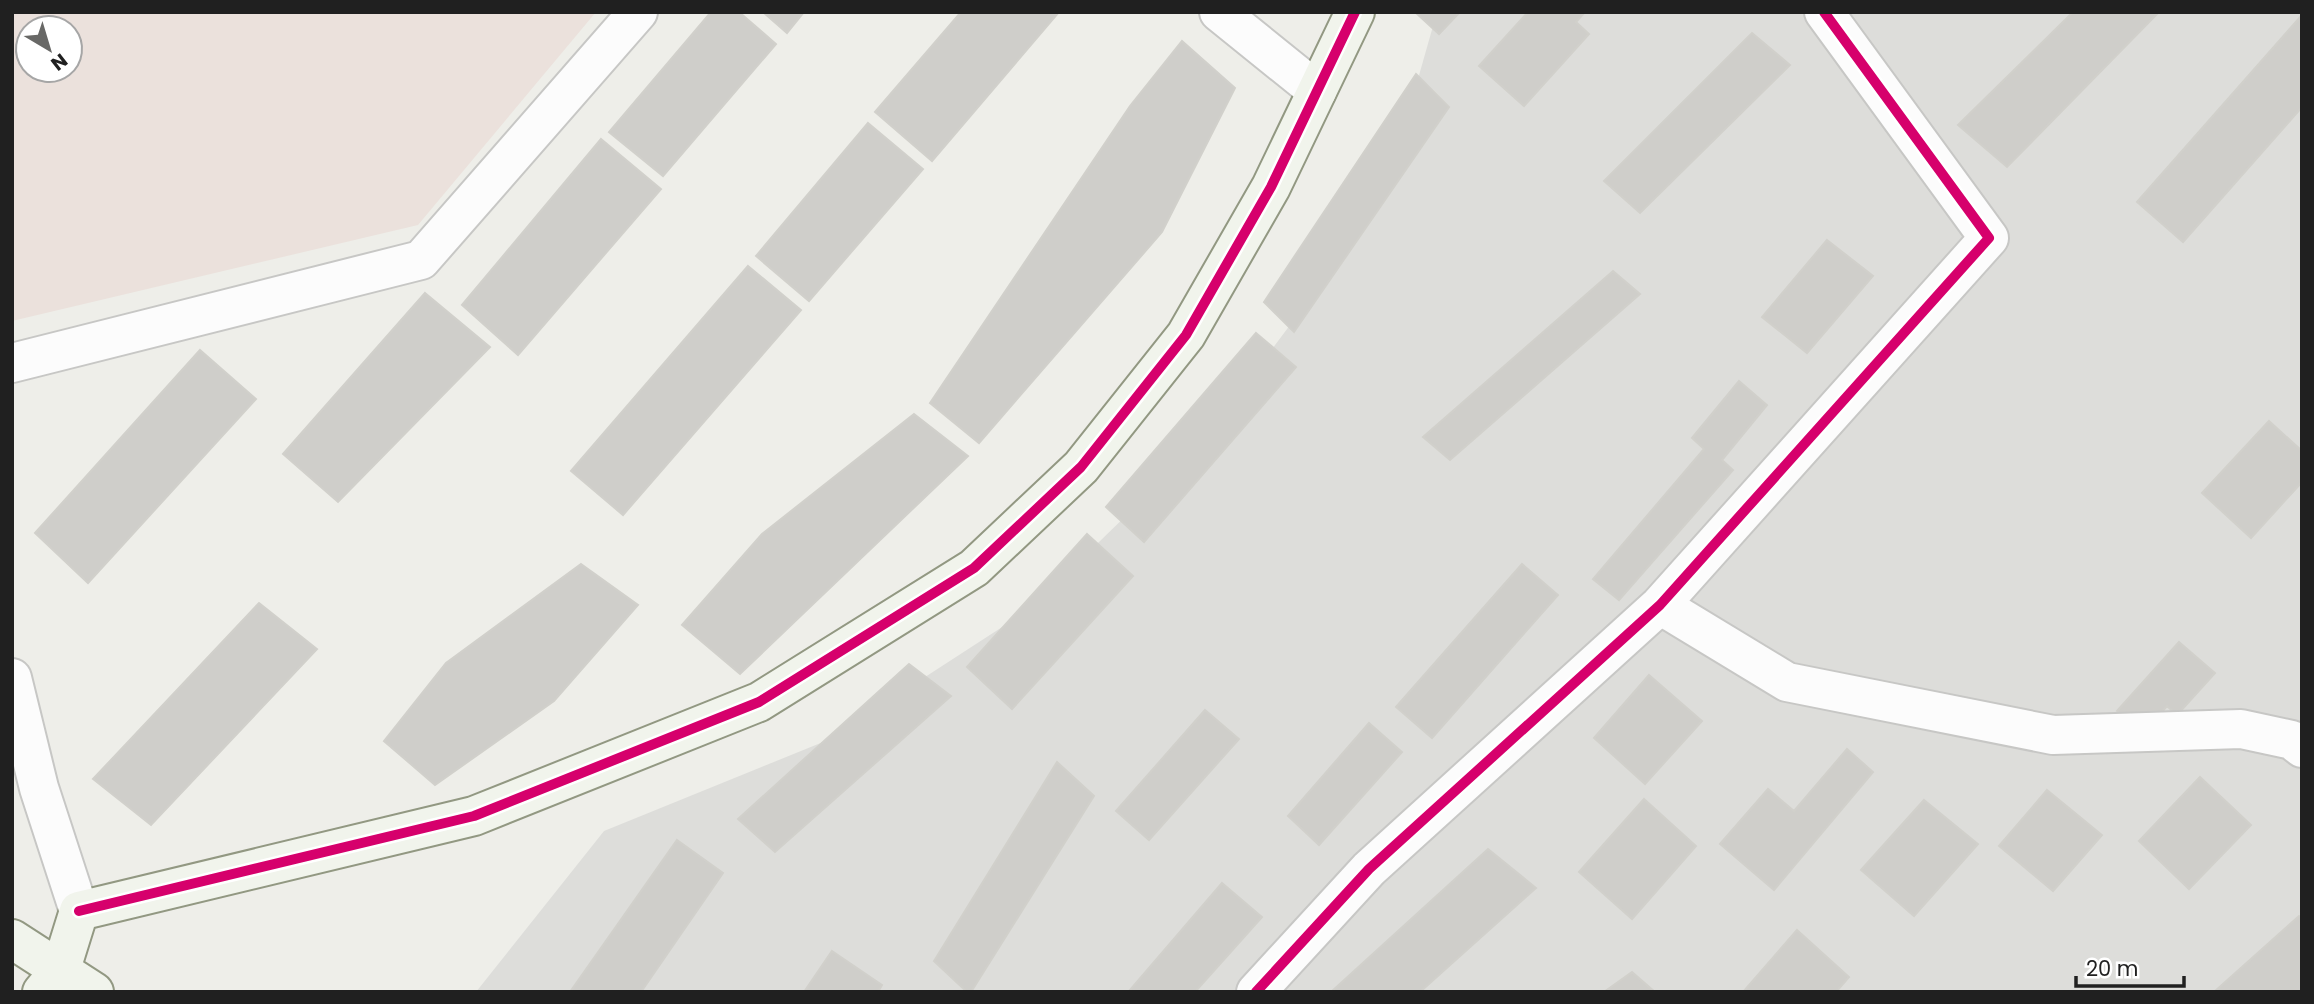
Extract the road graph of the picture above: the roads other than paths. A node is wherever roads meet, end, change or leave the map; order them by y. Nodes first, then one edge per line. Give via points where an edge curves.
1 (638, 12) edge
2 (1219, 12) edge
3 (1355, 12) edge
4 (1824, 12) edge
5 (1317, 91) junction
6 (12, 363) edge
7 (1660, 605) junction
8 (12, 678) edge
9 (2302, 748) edge
10 (79, 911) junction
11 (12, 939) edge
12 (52, 980) edge
13 (94, 992) edge
14 (1256, 992) edge

1 - 6 street via 421,260
2 - 5 street
3 - 5 street
4 - 7 street via 1989,238
5 - 10 street via 1271,187 1186,335 1081,467 974,568 759,702 474,816
7 - 9 street via 1787,682 2053,735 2241,729 2292,740
7 - 14 street via 1369,869
8 - 10 street via 39,788
10 - 12 street
11 - 12 street
12 - 13 street

